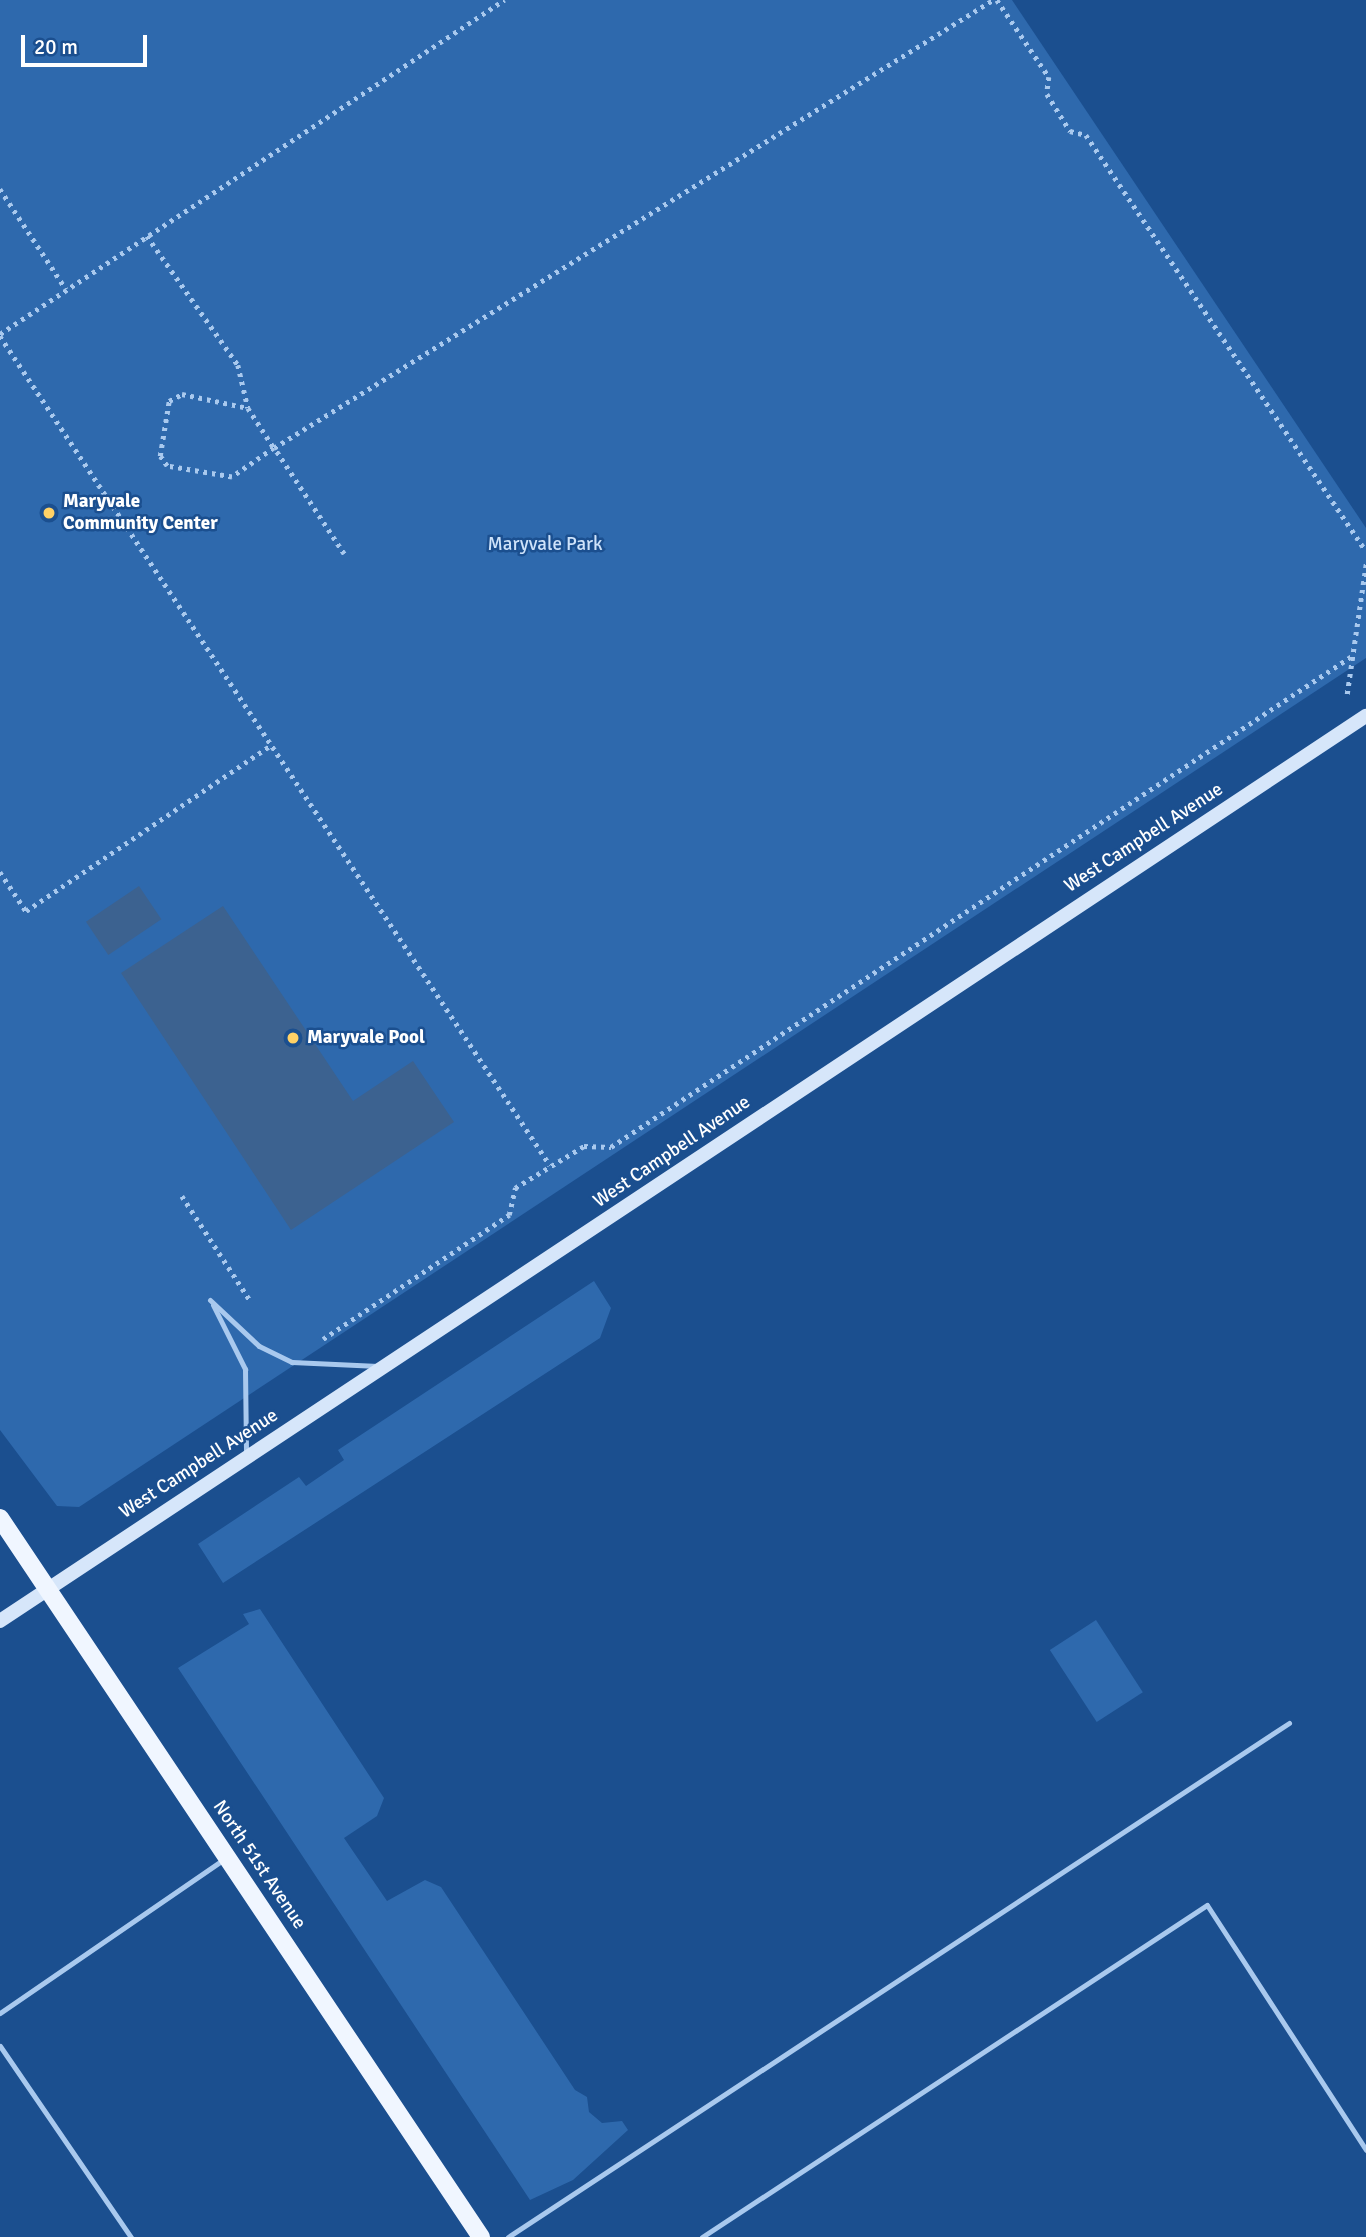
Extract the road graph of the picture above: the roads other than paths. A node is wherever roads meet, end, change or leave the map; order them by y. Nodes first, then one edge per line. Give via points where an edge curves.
1 (1366, 716) edge
2 (385, 1366) junction
3 (246, 1456) junction
4 (0, 1517) edge
5 (46, 1586) junction
6 (0, 1621) edge
7 (1289, 1723) dead end
8 (229, 1857) junction
9 (0, 2013) edge
10 (0, 2046) edge
11 (1366, 2150) edge
12 (131, 2237) edge
13 (481, 2237) edge
14 (508, 2237) edge
15 (702, 2237) edge

1 - 2 street, West Campbell Avenue
2 - 3 street, West Campbell Avenue
2 - 3 lane via 292,1362 260,1346 210,1300 245,1369 250,1404
3 - 5 street, West Campbell Avenue
4 - 5 main road, North 51st Avenue
5 - 6 street, West Campbell Avenue
5 - 8 main road, North 51st Avenue
7 - 14 lane
8 - 9 lane
8 - 13 main road, North 51st Avenue
10 - 12 lane
11 - 15 lane via 1207,1905

